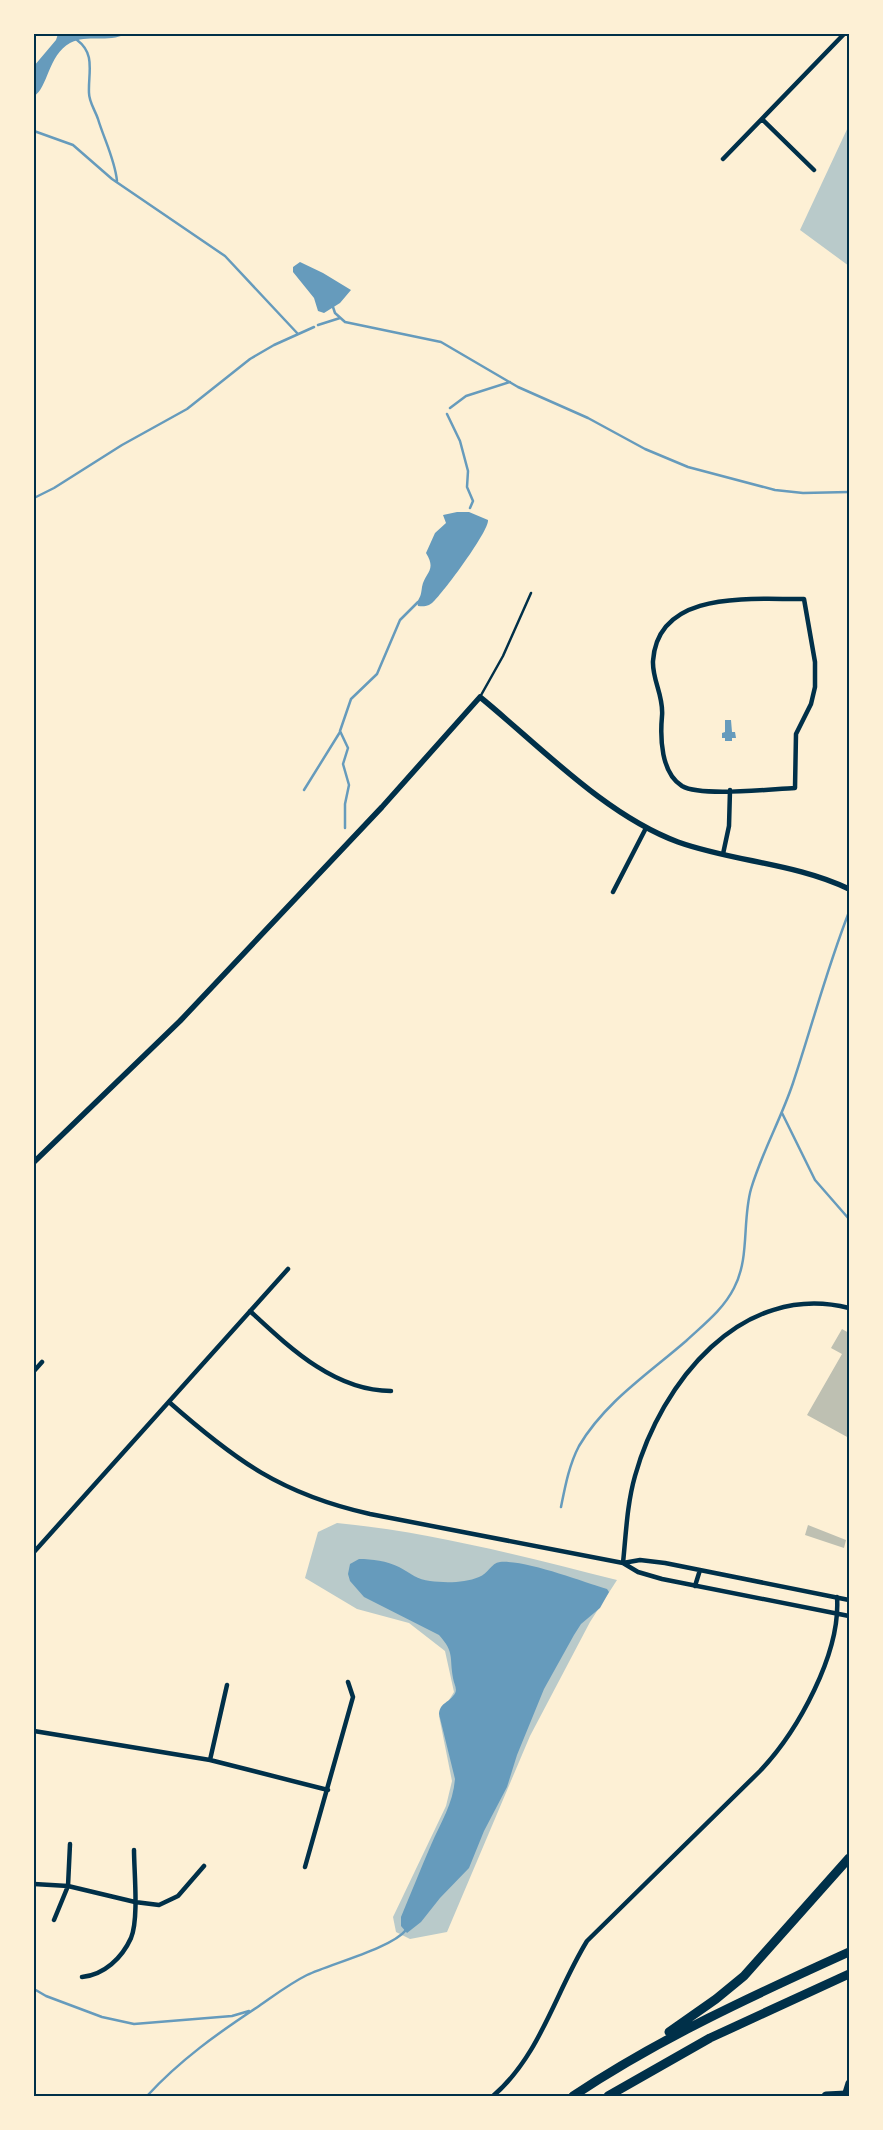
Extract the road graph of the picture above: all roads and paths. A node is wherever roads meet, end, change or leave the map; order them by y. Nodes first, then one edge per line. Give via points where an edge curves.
1 (844, 34) edge
2 (762, 119) junction
3 (723, 159) dead end
4 (814, 170) dead end
5 (531, 593) dead end
6 (480, 697) junction
7 (730, 790) junction
8 (646, 828) junction
9 (723, 854) junction
10 (849, 889) edge
11 (613, 892) dead end
12 (34, 1162) edge
13 (288, 1269) dead end
14 (849, 1308) edge
15 (250, 1312) junction
16 (42, 1362) dead end
17 (34, 1372) edge
18 (391, 1391) dead end
19 (169, 1402) junction
20 (34, 1552) edge
21 (623, 1563) junction
22 (700, 1570) junction
23 (695, 1586) junction
24 (837, 1597) junction
25 (849, 1600) edge
26 (838, 1614) junction
27 (849, 1616) edge
28 (348, 1682) dead end
29 (227, 1684) dead end
30 (34, 1731) edge
31 (210, 1760) junction
32 (328, 1790) junction
33 (70, 1844) dead end
34 (134, 1850) dead end
35 (849, 1858) edge
36 (204, 1866) dead end
37 (305, 1867) dead end
38 (34, 1884) edge
39 (68, 1886) junction
40 (135, 1902) junction
41 (54, 1920) dead end
42 (849, 1952) edge
43 (849, 1974) edge
44 (82, 1976) dead end
45 (625, 2064) junction
46 (849, 2083) edge
47 (847, 2095) edge
48 (493, 2096) edge
49 (573, 2096) edge
50 (608, 2096) edge
51 (826, 2096) edge

1 - 2 street
2 - 3 street
2 - 4 street
5 - 6 lane via 496,671
6 - 8 street via 598,796
6 - 12 street via 382,807 180,1021
7 - 7 street via 688,789 669,773 662,737 661,696 654,671 658,639 678,615 698,605 726,600 804,599 815,662 815,687 811,704 796,734 795,788
7 - 9 street via 729,826
8 - 9 street
8 - 11 street
9 - 10 street via 814,875
13 - 15 street
14 - 21 street via 802,1304 760,1314 728,1333 686,1373 666,1403 638,1468 631,1496
15 - 18 street via 320,1369 370,1389
15 - 19 street
16 - 17 street
19 - 20 street
19 - 21 street via 237,1459 272,1480 322,1501 370,1514
21 - 22 street via 640,1560
21 - 23 street via 638,1572
22 - 23 street
22 - 24 street
23 - 26 street
24 - 25 street
24 - 26 street
26 - 27 street
26 - 48 street via 813,1693 786,1740 760,1771 587,1942 522,2066
28 - 32 street via 353,1698
29 - 31 street
30 - 31 street
31 - 32 street
32 - 37 street
33 - 39 street
34 - 40 street
35 - 45 highway via 737,1982
36 - 40 street via 186,1889 172,1900 159,1905
38 - 39 street
39 - 40 street
39 - 41 street
40 - 44 street via 132,1937 122,1954 103,1972
42 - 45 highway via 717,2013
43 - 50 highway via 710,2038
45 - 49 highway
46 - 47 main road
47 - 51 highway

